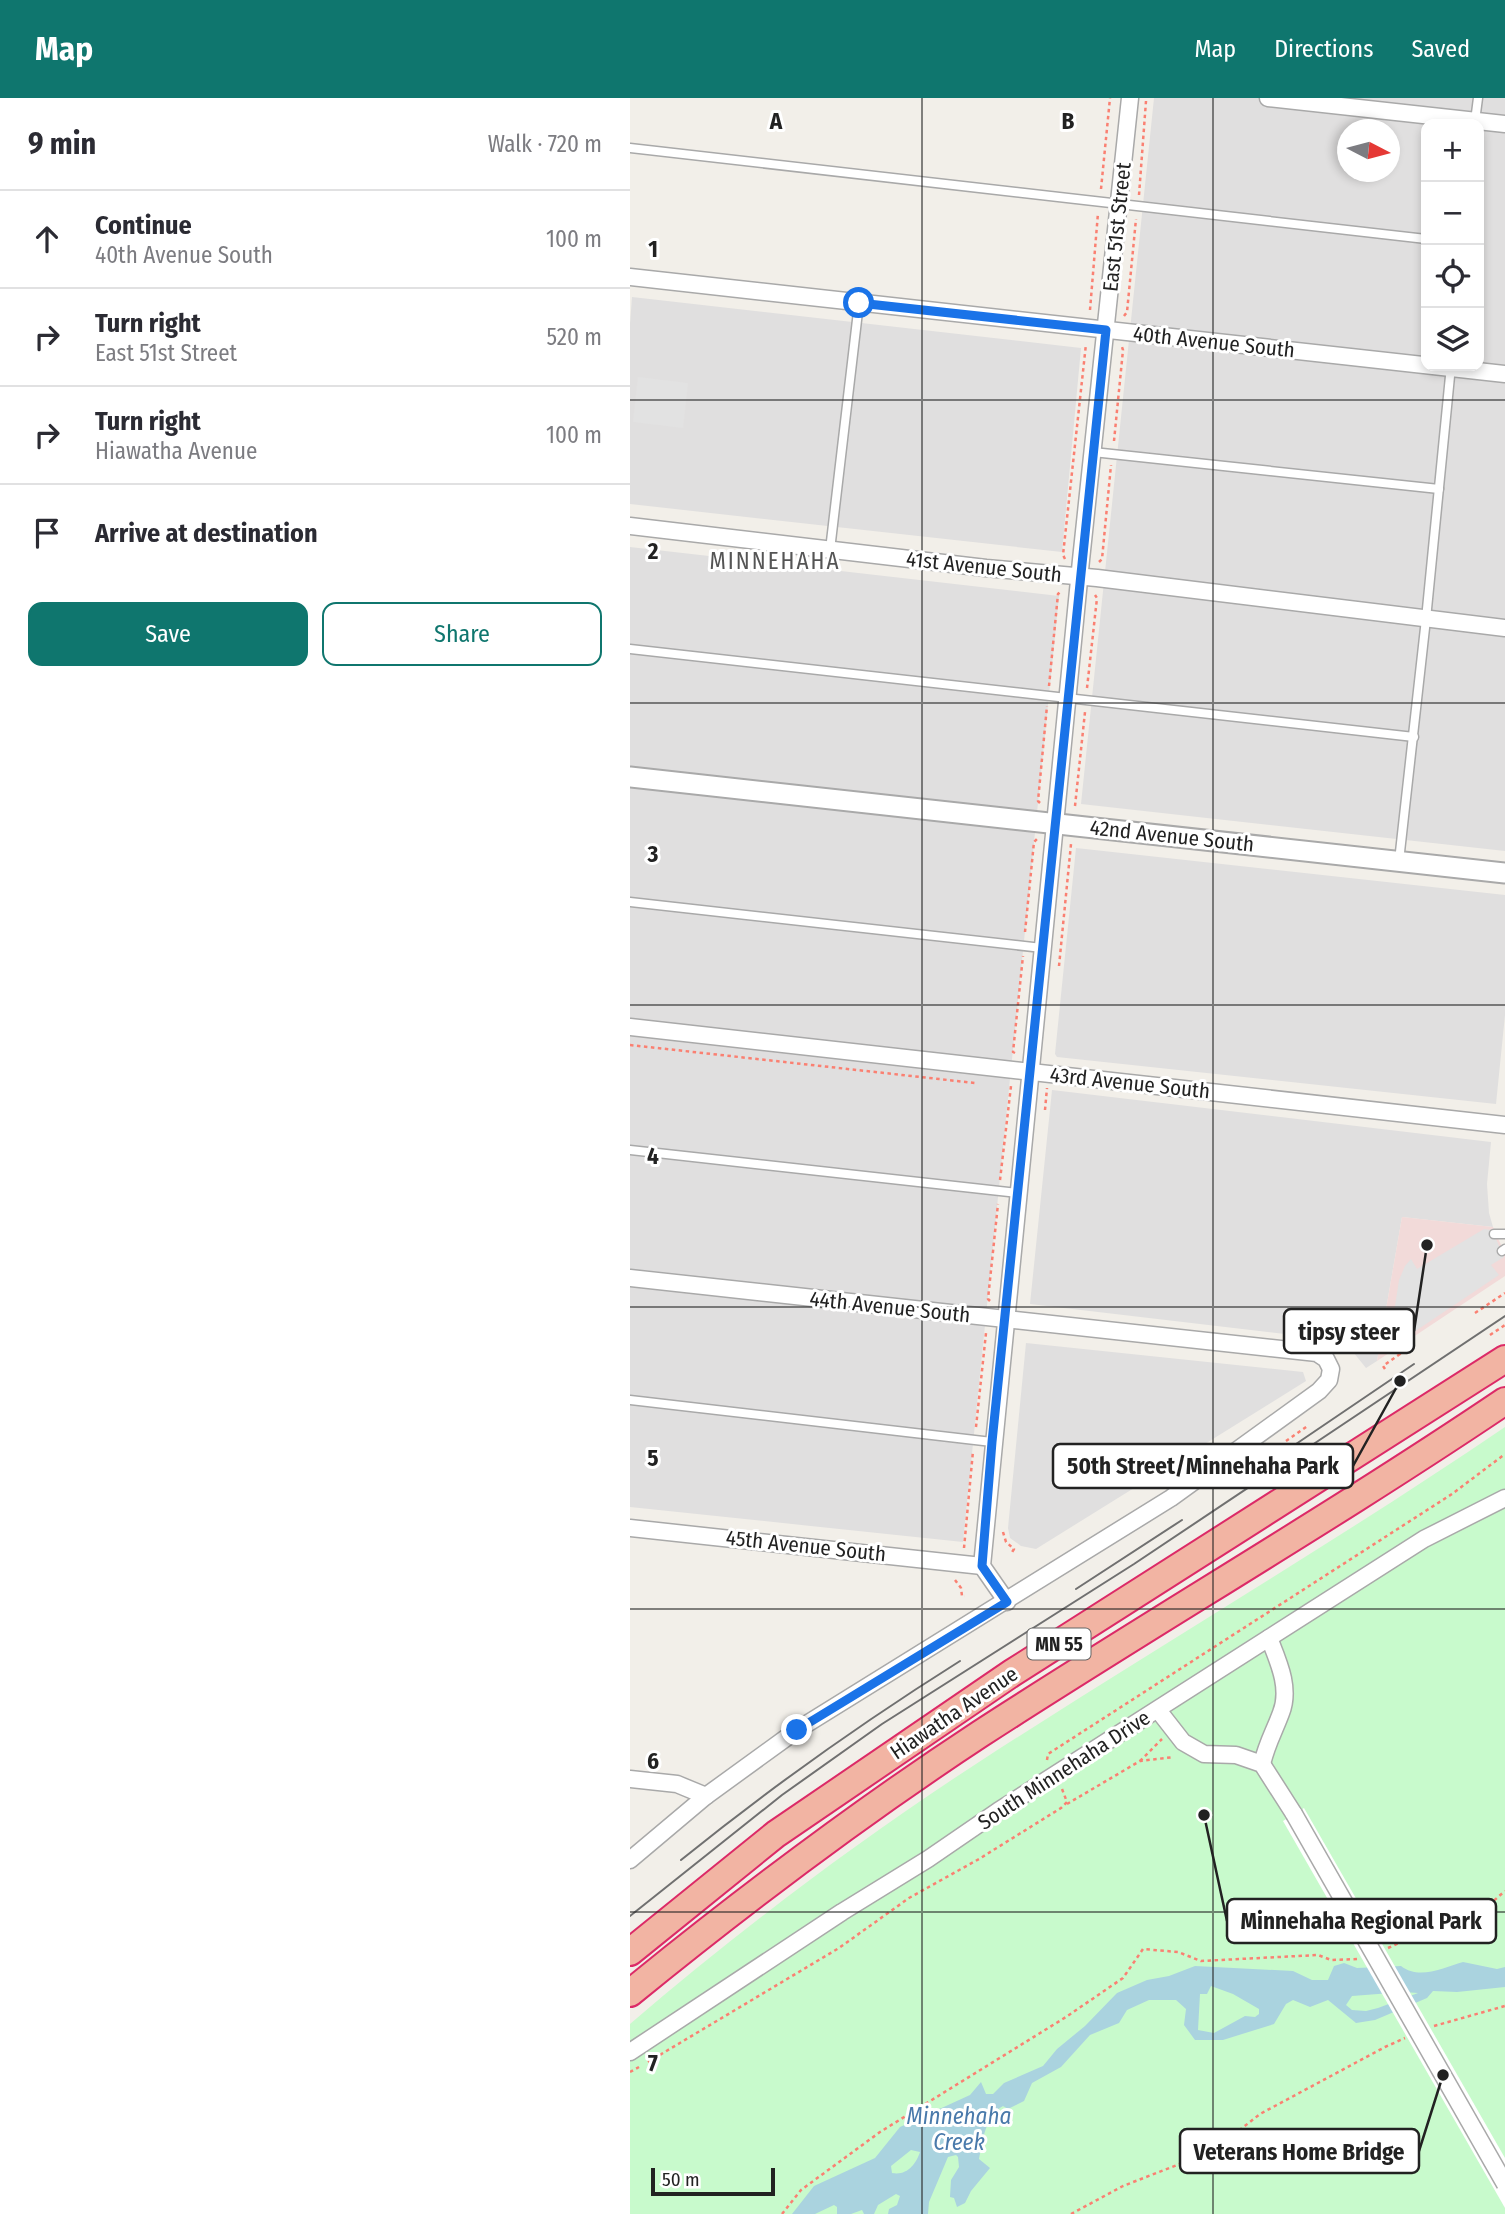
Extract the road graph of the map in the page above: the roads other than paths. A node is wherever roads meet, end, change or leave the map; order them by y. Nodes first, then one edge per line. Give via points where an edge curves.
1 (1130, 98) edge
2 (1268, 98) edge
3 (1478, 98) edge
4 (1442, 119) edge
5 (1475, 119) edge
6 (1484, 123) edge
7 (1505, 124) edge
8 (630, 148) edge
9 (1119, 204) junction
10 (1421, 238) edge
11 (630, 277) edge
12 (859, 303) junction
13 (1106, 330) junction
14 (1421, 364) edge
15 (1450, 371) edge
16 (1481, 371) edge
17 (1505, 374) edge
18 (1093, 452) junction
19 (1439, 489) junction
20 (630, 526) edge
21 (830, 550) junction
22 (1080, 577) junction
23 (1426, 619) junction
24 (1505, 628) edge
25 (630, 649) edge
26 (1068, 698) junction
27 (1414, 737) junction
28 (630, 777) edge
29 (1055, 823) junction
30 (1399, 861) junction
31 (1505, 873) edge
32 (630, 902) edge
33 (1042, 947) junction
34 (630, 1027) edge
35 (1031, 1072) junction
36 (1505, 1125) edge
37 (630, 1150) edge
38 (1018, 1193) junction
39 (1494, 1234) dead end
40 (1505, 1234) edge
41 (630, 1278) edge
42 (1005, 1320) junction
43 (1505, 1359) edge
44 (630, 1400) edge
45 (1505, 1401) edge
46 (992, 1442) junction
47 (1505, 1499) edge
48 (630, 1528) edge
49 (982, 1566) junction
50 (1007, 1602) junction
51 (1269, 1639) junction
52 (1158, 1710) junction
53 (1262, 1764) junction
54 (630, 1779) edge
55 (706, 1796) junction
56 (630, 1860) edge
57 (630, 1952) edge
58 (630, 1993) edge
59 (630, 2052) edge
60 (1505, 2184) edge

1 - 9 street, East 51st Street
2 - 4 street
3 - 5 lane
6 - 7 street
8 - 9 lane
9 - 10 lane
9 - 13 street, East 51st Street
11 - 12 street, 40th Avenue South
12 - 13 street, 40th Avenue South
12 - 21 lane
13 - 14 street, 40th Avenue South
13 - 18 street, East 51st Street
15 - 19 lane
16 - 17 street, 40th Avenue South
18 - 19 lane
18 - 22 street, East 51st Street
19 - 23 lane
20 - 21 street, 41st Avenue South
21 - 22 street, 41st Avenue South
22 - 23 street, 41st Avenue South
22 - 26 street, East 51st Street
23 - 24 street, 41st Avenue South
23 - 27 lane
25 - 26 lane
26 - 27 lane
26 - 29 street, East 51st Street
27 - 30 lane
28 - 29 street, 42nd Avenue South
29 - 30 street, 42nd Avenue South
29 - 33 street, East 51st Street
30 - 31 street, 42nd Avenue South
32 - 33 lane
33 - 35 street, East 51st Street
34 - 35 street, 43rd Avenue South
35 - 36 street, 43rd Avenue South
35 - 38 street, East 51st Street
37 - 38 lane
38 - 42 street, East 51st Street
39 - 40 lane
41 - 42 street, 44th Avenue South
42 - 46 street, East 51st Street
42 - 50 street, 44th Avenue South via 1317,1353 1331,1368 1329,1380 1319,1391 1171,1498
43 - 57 highway, Hiawatha Avenue / MN 55 via 1001,1681 776,1834
44 - 46 lane
45 - 58 highway, Hiawatha Avenue / MN 55 via 958,1749 780,1873
46 - 49 street, East 51st Street
47 - 51 street, South Minnehaha Drive via 1424,1539
48 - 49 street, 45th Avenue South
49 - 50 street
50 - 55 street via 797,1730
51 - 52 street, South Minnehaha Drive
51 - 53 street via 1284,1684 1282,1710
52 - 53 street via 1183,1742 1204,1754 1236,1755
52 - 59 street, South Minnehaha Drive
53 - 60 street, bridge
54 - 55 street via 677,1784
55 - 56 street

